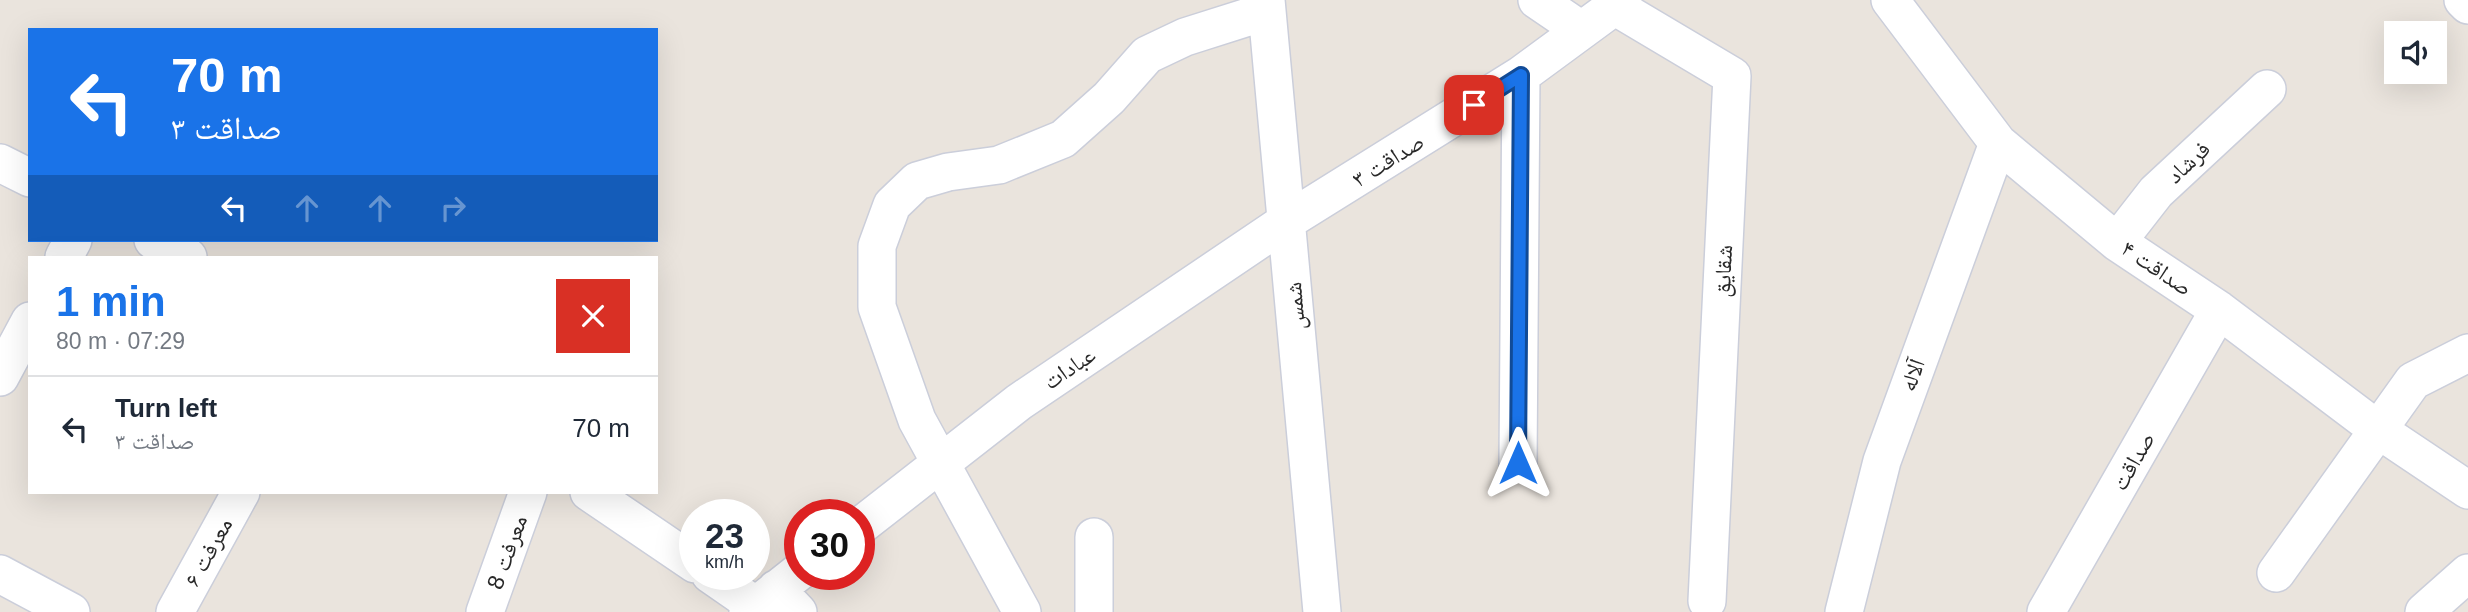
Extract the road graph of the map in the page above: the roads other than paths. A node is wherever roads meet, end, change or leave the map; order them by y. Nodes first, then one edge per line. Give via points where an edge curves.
1 (1537, 0) edge
2 (2463, 0) edge
3 (1620, 3) edge
4 (1905, 4) edge
5 (2468, 5) edge
6 (1266, 6) edge
7 (1581, 30) junction
8 (1521, 75) junction
9 (2267, 89) dead end
10 (1998, 143) junction
11 (0, 163) edge
12 (28, 177) edge
13 (1287, 221) junction
14 (157, 242) edge
15 (2117, 242) junction
16 (186, 256) edge
17 (2219, 310) junction
18 (28, 325) edge
19 (2468, 353) edge
20 (0, 377) edge
21 (2377, 429) junction
22 (1518, 463) dead end
23 (941, 465) junction
24 (2468, 490) edge
25 (240, 494) edge
26 (527, 494) edge
27 (592, 494) edge
28 (875, 515) edge
29 (1094, 537) dead end
30 (679, 553) edge
31 (2276, 573) dead end
32 (2468, 573) edge
33 (0, 574) edge
34 (753, 590) edge
35 (775, 598) edge
36 (1707, 601) dead end
37 (71, 612) edge
38 (174, 612) edge
39 (485, 612) edge
40 (1022, 612) edge
41 (1094, 612) edge
42 (1322, 612) edge
43 (1844, 612) edge
44 (2046, 612) edge
45 (2424, 612) edge

1 - 7 street
2 - 5 street
3 - 7 street, صداقت ۳
3 - 36 street, شقایق via 1732,76
4 - 10 street, صداقت ۴
6 - 13 street, شمس
6 - 23 street via 1147,55 1109,98 1063,139 999,165 917,181 892,205 877,246 877,307 917,420
7 - 8 street, صداقت ۳
8 - 13 street, صداقت ۳
8 - 22 street
9 - 15 street, فرشاد via 2156,192
10 - 15 street, صداقت ۴
10 - 43 street, آلاله via 1882,461
11 - 12 street
13 - 23 street, عبادات via 1019,402
13 - 42 street, شمس
14 - 16 street
15 - 17 street, صداقت ۴
17 - 21 street, صداقت ۴
17 - 44 street, صداقت
18 - 20 street
19 - 21 street via 2413,381
21 - 24 street, صداقت ۴
21 - 31 street
23 - 28 street, عبادات
23 - 40 street
25 - 38 street, معرفت ۶
26 - 39 street, معرفت 8
27 - 30 street
29 - 41 street
32 - 45 street
33 - 37 street
34 - 35 street

